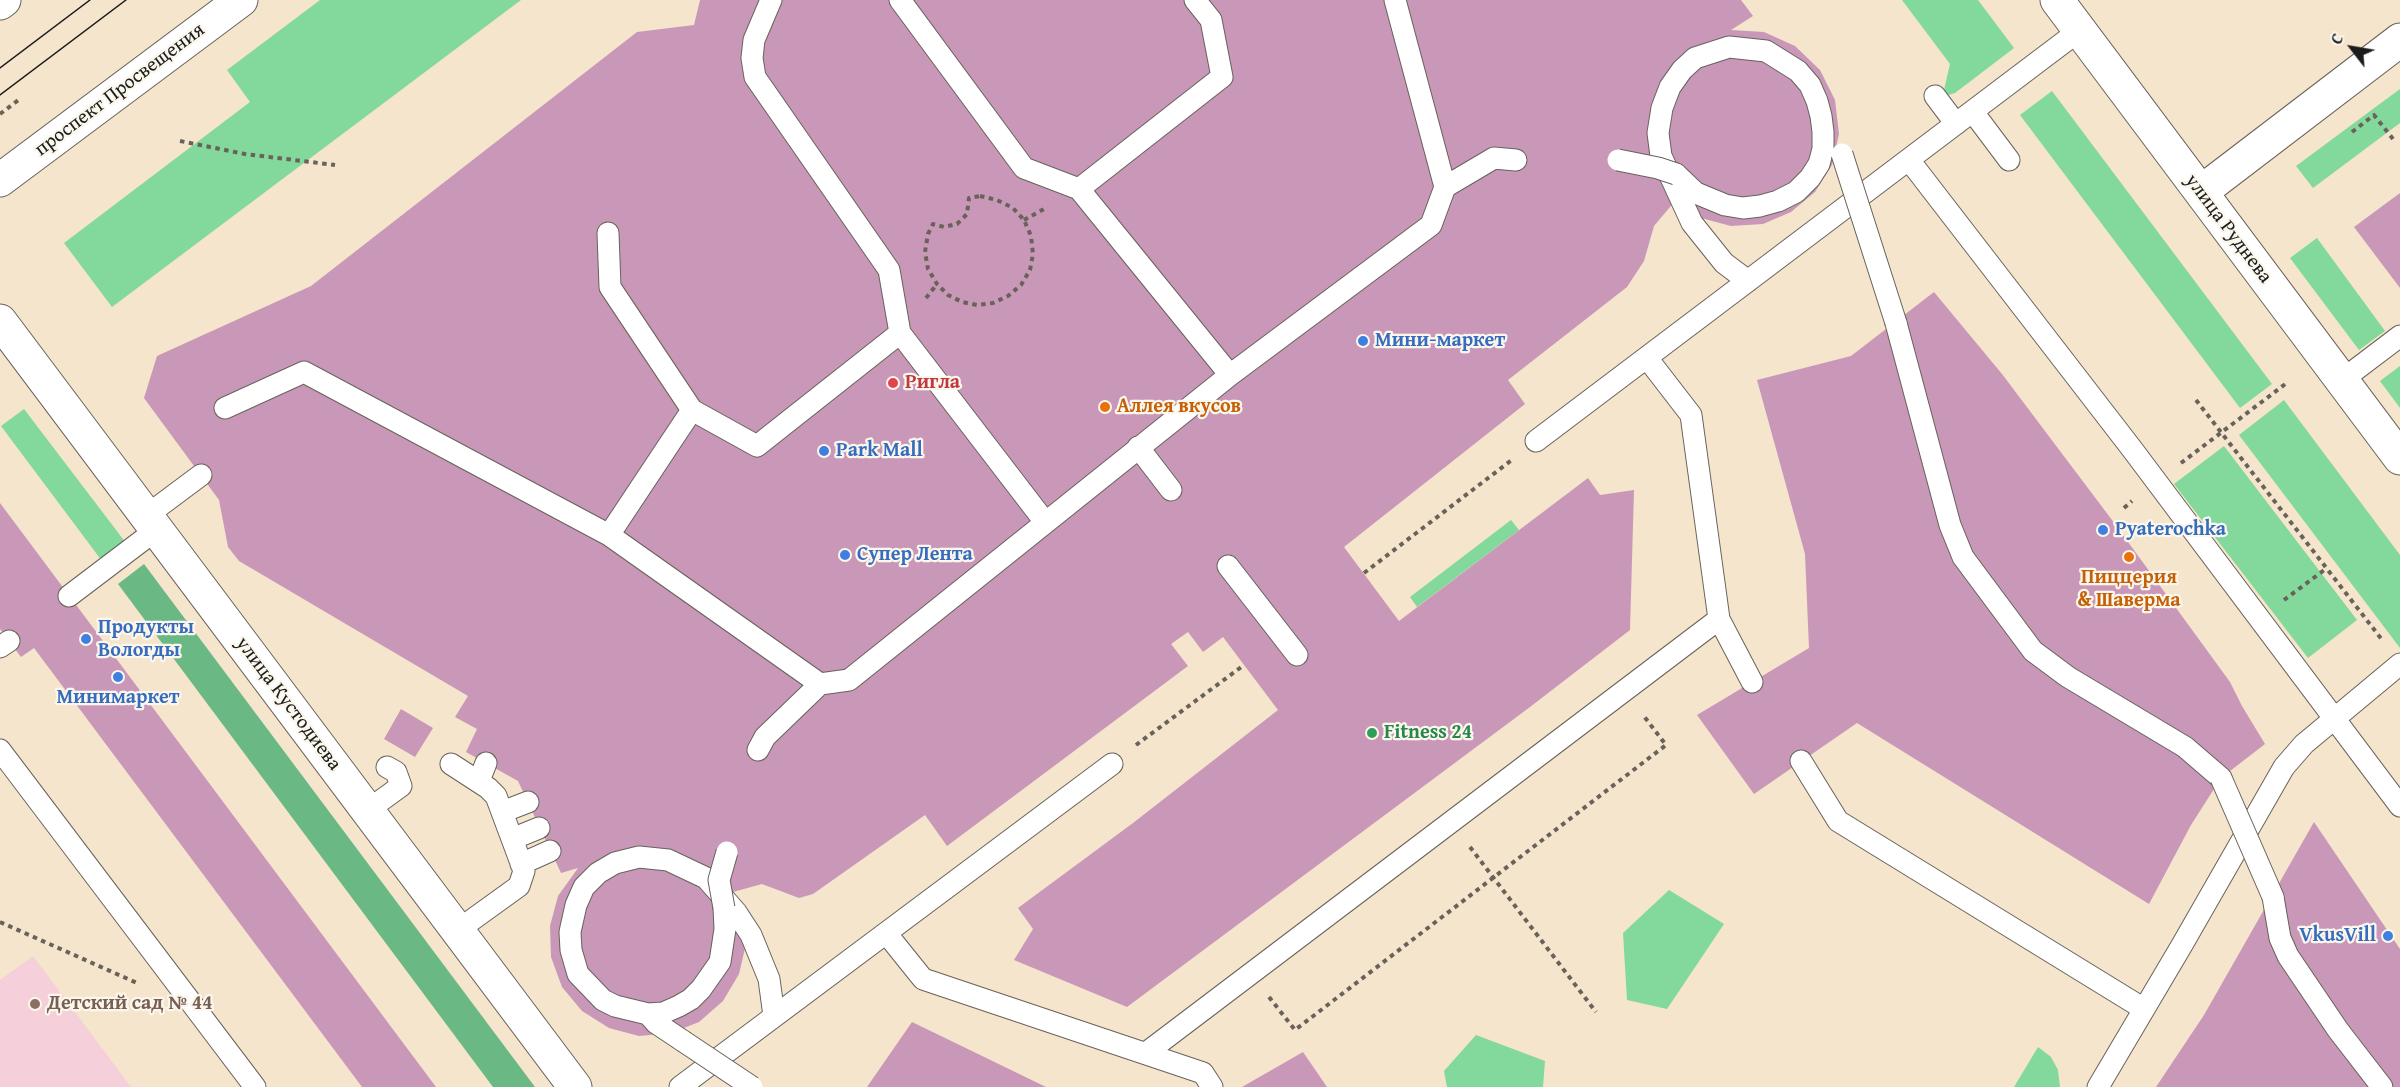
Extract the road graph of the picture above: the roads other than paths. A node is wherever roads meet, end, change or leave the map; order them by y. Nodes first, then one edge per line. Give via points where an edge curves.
1 (4, 0) edge
2 (241, 0) edge
3 (771, 0) edge
4 (900, 0) edge
5 (1195, 0) edge
6 (1395, 0) edge
7 (2057, 0) edge
8 (0, 3) edge
9 (2080, 30) junction
10 (2400, 40) edge
11 (1935, 96) dead end
12 (1964, 118) junction
13 (1823, 132) junction
14 (1516, 160) dead end
15 (1618, 160) dead end
16 (1909, 160) junction
17 (2009, 160) dead end
18 (0, 180) edge
19 (1444, 187) junction
20 (1079, 189) junction
21 (2201, 192) junction
22 (608, 233) dead end
23 (1748, 281) junction
24 (0, 321) edge
25 (900, 333) junction
26 (2400, 336) edge
27 (1647, 358) junction
28 (1230, 375) junction
29 (2342, 380) junction
30 (225, 408) dead end
31 (692, 410) junction
32 (1536, 441) road end
33 (1138, 447) junction
34 (2400, 458) edge
35 (201, 475) dead end
36 (1171, 490) dead end
37 (1045, 522) junction
38 (151, 523) junction
39 (609, 535) junction
40 (1228, 566) dead end
41 (69, 596) dead end
42 (1719, 619) junction
43 (1297, 655) dead end
44 (2400, 664) edge
45 (1752, 682) dead end
46 (820, 684) junction
47 (2334, 718) junction
48 (0, 750) edge
49 (758, 750) dead end
50 (1801, 761) dead end
51 (451, 764) dead end
52 (1112, 764) road end
53 (387, 767) dead end
54 (528, 802) dead end
55 (2400, 806) edge
56 (368, 810) junction
57 (502, 812) junction
58 (539, 828) dead end
59 (512, 839) junction
60 (550, 851) dead end
61 (727, 852) dead end
62 (521, 864) junction
63 (722, 900) junction
64 (458, 930) junction
65 (886, 933) junction
66 (2144, 1009) junction
67 (648, 1014) junction
68 (774, 1016) junction
69 (1146, 1053) junction
70 (255, 1087) edge
71 (575, 1087) edge
72 (680, 1087) edge
73 (753, 1087) edge
74 (1212, 1087) edge
75 (2098, 1087) edge
76 (2382, 1087) edge

1 - 8 street
2 - 18 street, проспект Просвещения
3 - 25 lane via 753,40 755,77 889,270
4 - 20 lane via 1024,168
5 - 20 lane via 1211,20 1222,77
6 - 19 lane
7 - 9 street, улица Руднева
9 - 12 lane
9 - 21 street, улица Руднева
10 - 21 street
11 - 12 lane
12 - 16 lane
12 - 17 lane
13 - 15 lane, bridge via 1819,164 1796,192 1778,201 1743,208 1696,193 1676,174
13 - 23 lane via 1818,101 1810,85 1798,71 1766,51 1728,47 1695,58 1670,87 1658,133 1661,156 1692,223 1724,263
13 - 76 lane, bridge via 1842,154 1896,323 1950,525 1963,557 2033,651 2068,677 2185,747 2221,778 2273,897 2280,938 2288,956
14 - 19 lane via 1494,158
16 - 23 lane
16 - 47 lane
19 - 28 lane via 1431,225
20 - 28 lane
21 - 29 street, улица Руднева
22 - 31 lane via 610,287
23 - 27 lane
24 - 38 street, улица Кустодиева
25 - 31 lane via 757,446
25 - 37 lane
26 - 29 lane
27 - 32 lane
27 - 42 lane via 1690,415
28 - 33 lane
29 - 34 street, улица Руднева
30 - 39 lane via 304,372
31 - 39 lane
33 - 36 lane
33 - 37 lane
35 - 38 lane
37 - 46 lane via 849,680
38 - 41 lane
38 - 56 street, улица Кустодиева
39 - 46 lane
40 - 43 lane
42 - 45 lane
42 - 69 lane
44 - 47 lane
46 - 49 lane via 765,737
47 - 55 lane
47 - 66 lane via 2284,767
48 - 70 lane
50 - 66 lane via 1838,821
51 - 57 lane via 482,772
52 - 65 lane
53 - 56 lane via 396,772 401,786
54 - 57 lane
56 - 64 street, улица Кустодиева
57 - 59 lane
58 - 59 lane
59 - 62 lane
60 - 62 lane
61 - 63 lane, bridge via 719,880
62 - 64 lane via 524,871 519,885
63 - 67 lane via 725,929 720,962 691,999 663,1013
63 - 67 lane via 706,878 688,868 668,860 639,857 615,863 584,887 570,932 578,974 603,1000
63 - 68 lane via 752,935 769,979
64 - 71 street, улица Кустодиева
65 - 68 lane
65 - 69 lane via 923,980
66 - 75 lane
67 - 73 lane, bridge
68 - 72 lane
69 - 74 lane via 1203,1073

